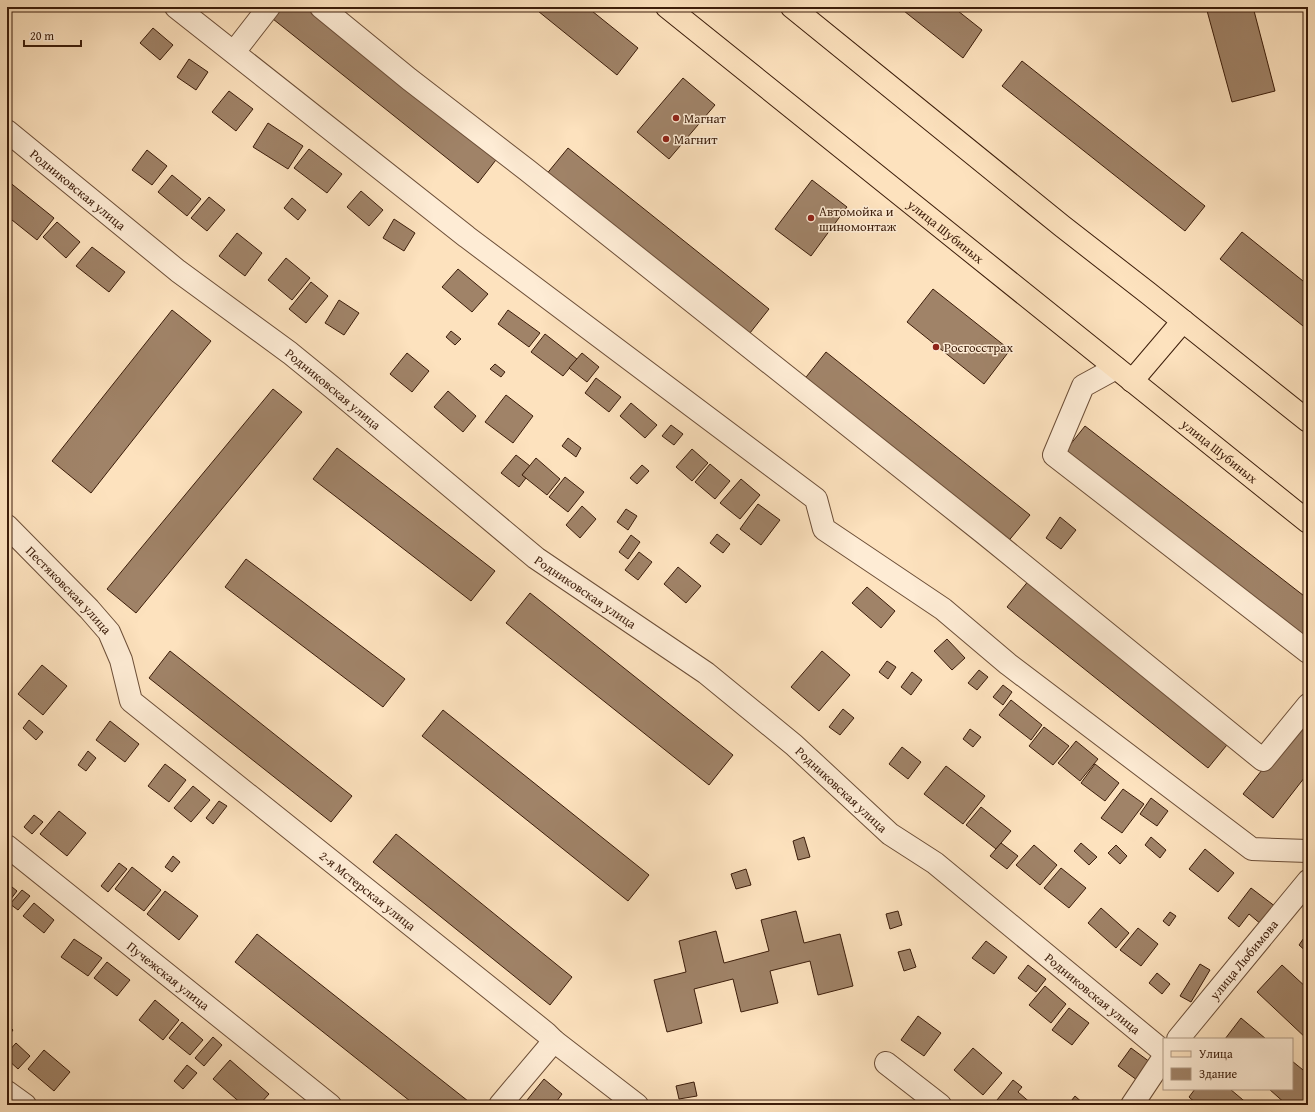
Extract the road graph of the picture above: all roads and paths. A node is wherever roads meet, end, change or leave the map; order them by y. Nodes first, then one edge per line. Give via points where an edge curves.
1 (176, 7) edge
2 (269, 7) edge
3 (321, 7) edge
4 (667, 7) edge
5 (792, 7) edge
6 (234, 52) junction
7 (7, 131) edge
8 (1183, 321) junction
9 (1124, 374) junction
10 (1308, 421) edge
11 (1308, 522) edge
12 (7, 526) edge
13 (1308, 652) edge
14 (121, 660) joint
15 (1308, 705) edge
16 (7, 846) edge
17 (1308, 851) edge
18 (1308, 881) edge
19 (1179, 1038) edge
20 (554, 1041) junction
21 (1163, 1051) edge
22 (1163, 1058) edge
23 (886, 1063) dead end
24 (7, 1092) edge
25 (25, 1105) edge
26 (330, 1105) edge
27 (500, 1105) edge
28 (637, 1105) edge
29 (940, 1105) edge
30 (1132, 1105) edge

1 - 6 street
2 - 6 street
3 - 15 street via 979,529 1263,760
4 - 9 main road, улица Шубиных
5 - 8 main road
6 - 17 street via 467,237 816,499 824,529 943,609 1014,668 1252,849
7 - 21 street, Родниковская улица via 178,271 290,353 536,558 706,673 794,745 890,834 935,863
8 - 9 main road
8 - 10 main road
9 - 11 main road, улица Шубиных
9 - 13 street via 1082,386 1054,455
12 - 14 street, Пестяковская улица via 109,632
14 - 20 street, 2-я Мстерская улица via 132,701
16 - 26 street, Пучежская улица
18 - 19 street, улица Любимова
20 - 27 street
20 - 28 street, 2-я Мстерская улица
22 - 30 street
23 - 29 street
24 - 25 street

